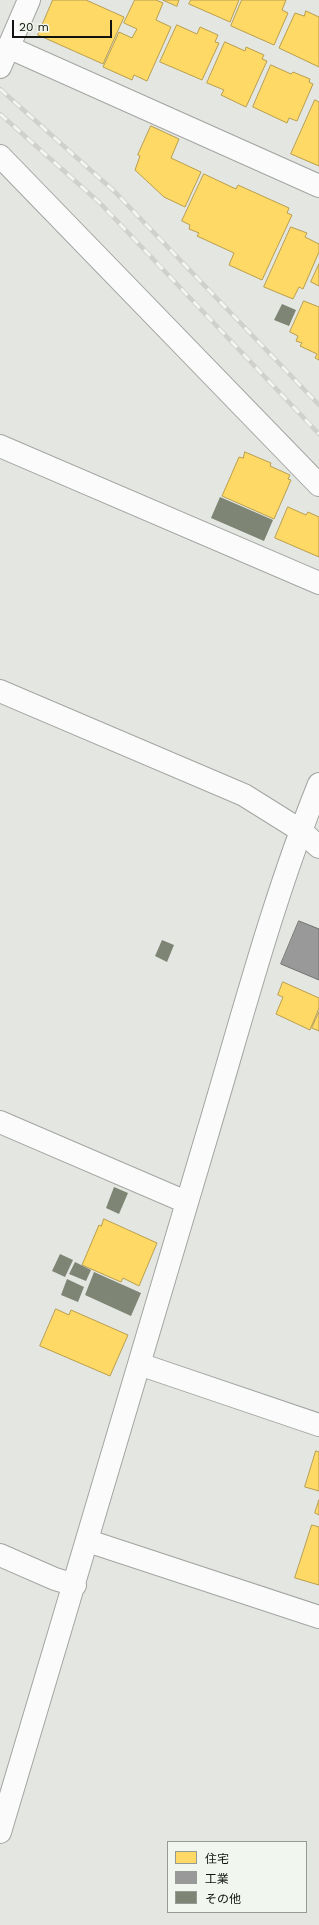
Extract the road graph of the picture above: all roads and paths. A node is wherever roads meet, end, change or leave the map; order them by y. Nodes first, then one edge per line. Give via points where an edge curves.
1 (29, 0) edge
2 (4, 57) edge
3 (0, 156) edge
4 (319, 186) edge
5 (0, 446) edge
6 (319, 485) edge
7 (319, 583) edge
8 (0, 691) edge
9 (319, 784) edge
10 (300, 830) junction
11 (319, 847) edge
12 (0, 1122) edge
13 (186, 1202) junction
14 (139, 1364) junction
15 (319, 1425) edge
16 (88, 1542) junction
17 (0, 1555) edge
18 (75, 1585) junction
19 (319, 1617) edge
20 (0, 1832) edge

1 - 2 street
2 - 4 street
3 - 6 street
5 - 7 street
8 - 10 street via 244,796
9 - 10 street
10 - 11 street
10 - 13 street
12 - 13 street
13 - 14 street
14 - 15 street
14 - 16 street
16 - 18 street
16 - 19 street
17 - 18 street
18 - 20 street

